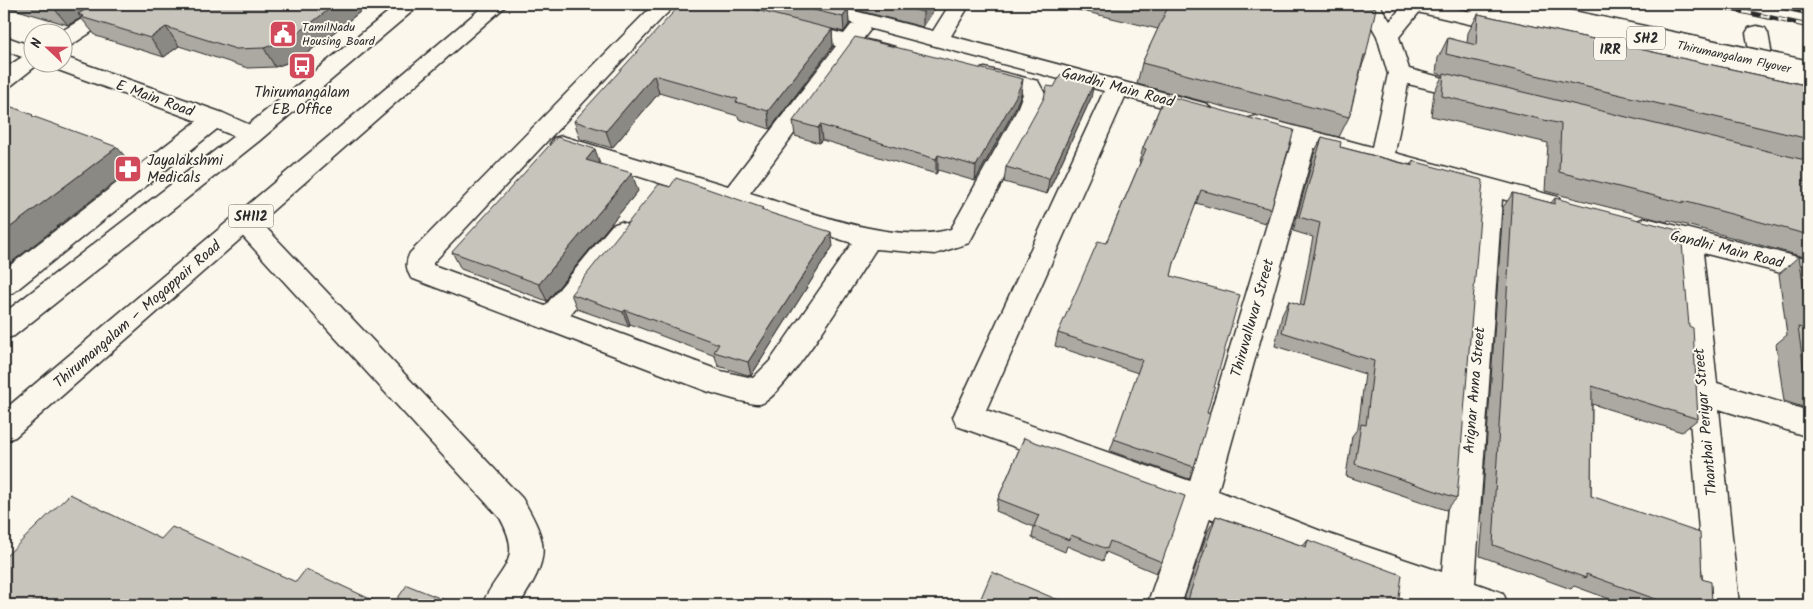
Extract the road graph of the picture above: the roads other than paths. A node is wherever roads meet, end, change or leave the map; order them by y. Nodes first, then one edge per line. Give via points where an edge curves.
1 (121, 4) edge
2 (411, 4) edge
3 (498, 4) edge
4 (667, 4) edge
5 (804, 4) edge
6 (960, 4) edge
7 (1369, 4) edge
8 (1410, 4) edge
9 (1482, 4) edge
10 (1549, 4) edge
11 (867, 21) junction
12 (773, 23) edge
13 (1757, 32) dead end
14 (72, 35) edge
15 (1388, 36) junction
16 (939, 39) junction
17 (848, 42) junction
18 (4, 43) edge
19 (22, 49) edge
20 (906, 56) edge
21 (1809, 59) edge
22 (944, 65) edge
23 (22, 67) edge
24 (72, 67) edge
25 (1809, 73) edge
26 (1399, 74) junction
27 (4, 80) edge
28 (1766, 84) junction
29 (1117, 88) junction
30 (1809, 93) edge
31 (1494, 97) edge
32 (215, 119) junction
33 (251, 135) junction
34 (538, 136) junction
35 (1305, 137) junction
36 (1382, 157) junction
37 (666, 176) junction
38 (1490, 188) junction
39 (734, 197) junction
40 (1566, 207) edge
41 (245, 222) junction
42 (1622, 222) edge
43 (869, 239) junction
44 (1689, 239) junction
45 (1809, 270) edge
46 (4, 285) edge
47 (550, 320) junction
48 (4, 328) edge
49 (1702, 391) junction
50 (1809, 424) edge
51 (4, 428) edge
52 (1200, 499) junction
53 (1410, 591) edge
54 (1457, 593) junction
55 (499, 605) edge
56 (1164, 605) edge
57 (1491, 605) edge
58 (1722, 605) edge

1 - 14 street
2 - 33 street
3 - 41 street, Thirumangalam – Mogappair Road / SH112
4 - 34 street
5 - 11 street, Gandhi Main Road
6 - 16 street
7 - 15 street
8 - 15 street via 1410,10
8 - 28 street, IRR
9 - 25 street, Thirumangalam Flyover / SH2, bridge
10 - 21 street, Thirumangalam Flyover / SH2
11 - 16 street, Gandhi Main Road
11 - 17 street
12 - 17 street
13 - 28 street
15 - 26 street
16 - 29 street, Gandhi Main Road
17 - 20 street
17 - 39 street
18 - 19 street
22 - 43 street via 1030,86 1034,94 1028,112 960,236 935,244
23 - 27 street
24 - 32 street, E Main Road
26 - 31 street
26 - 36 street
28 - 30 street, IRR
29 - 35 street, Gandhi Main Road
29 - 52 street via 968,417
32 - 33 street, E Main Road
32 - 46 street
33 - 48 street
34 - 37 street
34 - 47 street via 419,260 419,266 420,271
35 - 36 street, Gandhi Main Road
35 - 52 street, Thiruvalluvar Street
36 - 38 street, Gandhi Main Road
37 - 39 street
37 - 47 street
38 - 40 street, Gandhi Main Road
38 - 54 street, Arignar Anna Street
39 - 43 street
41 - 51 street, Thirumangalam – Mogappair Road / SH112
41 - 55 street via 511,508 523,526 528,560
42 - 44 street, Gandhi Main Road
43 - 47 street via 780,369 759,392 719,383
44 - 45 street, Gandhi Main Road
44 - 49 street, Thanthai Periyar Street
49 - 50 street
49 - 58 street, Thanthai Periyar Street
52 - 53 street via 1326,548
52 - 56 street, Thiruvalluvar Street
53 - 54 street
54 - 57 street

